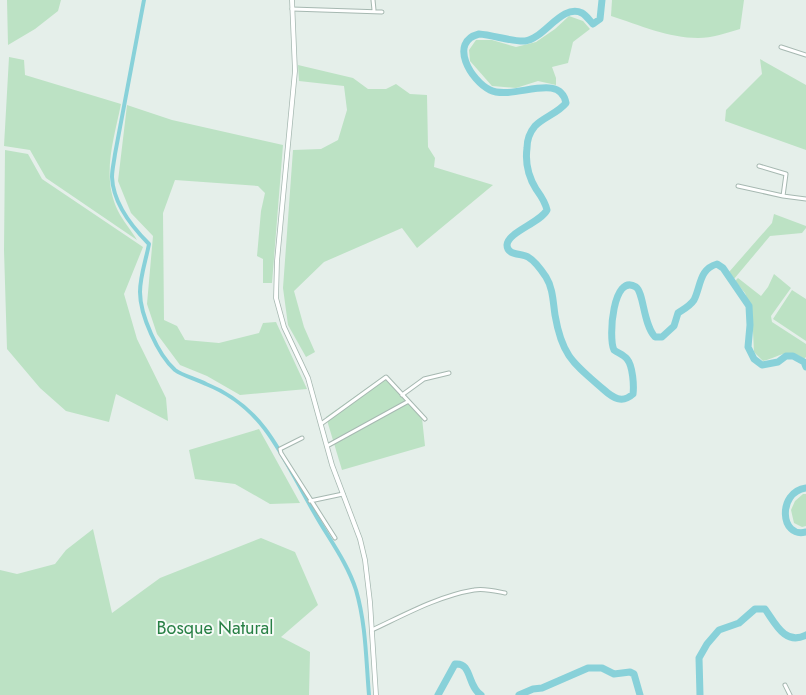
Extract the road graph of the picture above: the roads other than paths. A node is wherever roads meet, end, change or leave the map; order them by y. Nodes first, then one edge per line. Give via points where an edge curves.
1 (292, 0) edge
2 (373, 0) edge
3 (292, 9) junction
4 (374, 10) junction
5 (382, 12) dead end
6 (781, 47) dead end
7 (806, 55) edge
8 (759, 166) dead end
9 (738, 186) dead end
10 (783, 196) junction
11 (806, 199) edge
12 (449, 373) dead end
13 (402, 395) junction
14 (407, 402) junction
15 (425, 419) dead end
16 (321, 424) junction
17 (302, 438) dead end
18 (327, 446) junction
19 (344, 494) junction
20 (310, 500) junction
21 (334, 538) dead end
22 (505, 593) dead end
23 (371, 630) junction
24 (785, 685) dead end
25 (376, 695) edge
26 (790, 695) edge

1 - 3 street
2 - 4 street
3 - 4 street
3 - 16 street via 295,71 276,298 284,327 308,378
4 - 5 street
6 - 7 street
8 - 10 street via 785,173
9 - 10 street
10 - 11 street
12 - 13 street via 424,379
13 - 14 street
13 - 16 street via 386,377
14 - 15 street
14 - 18 street
16 - 18 street
17 - 20 street via 280,448
18 - 19 street
19 - 20 street
19 - 23 street via 365,560
20 - 21 street
22 - 23 street via 475,590 458,594
23 - 25 street
24 - 26 street

